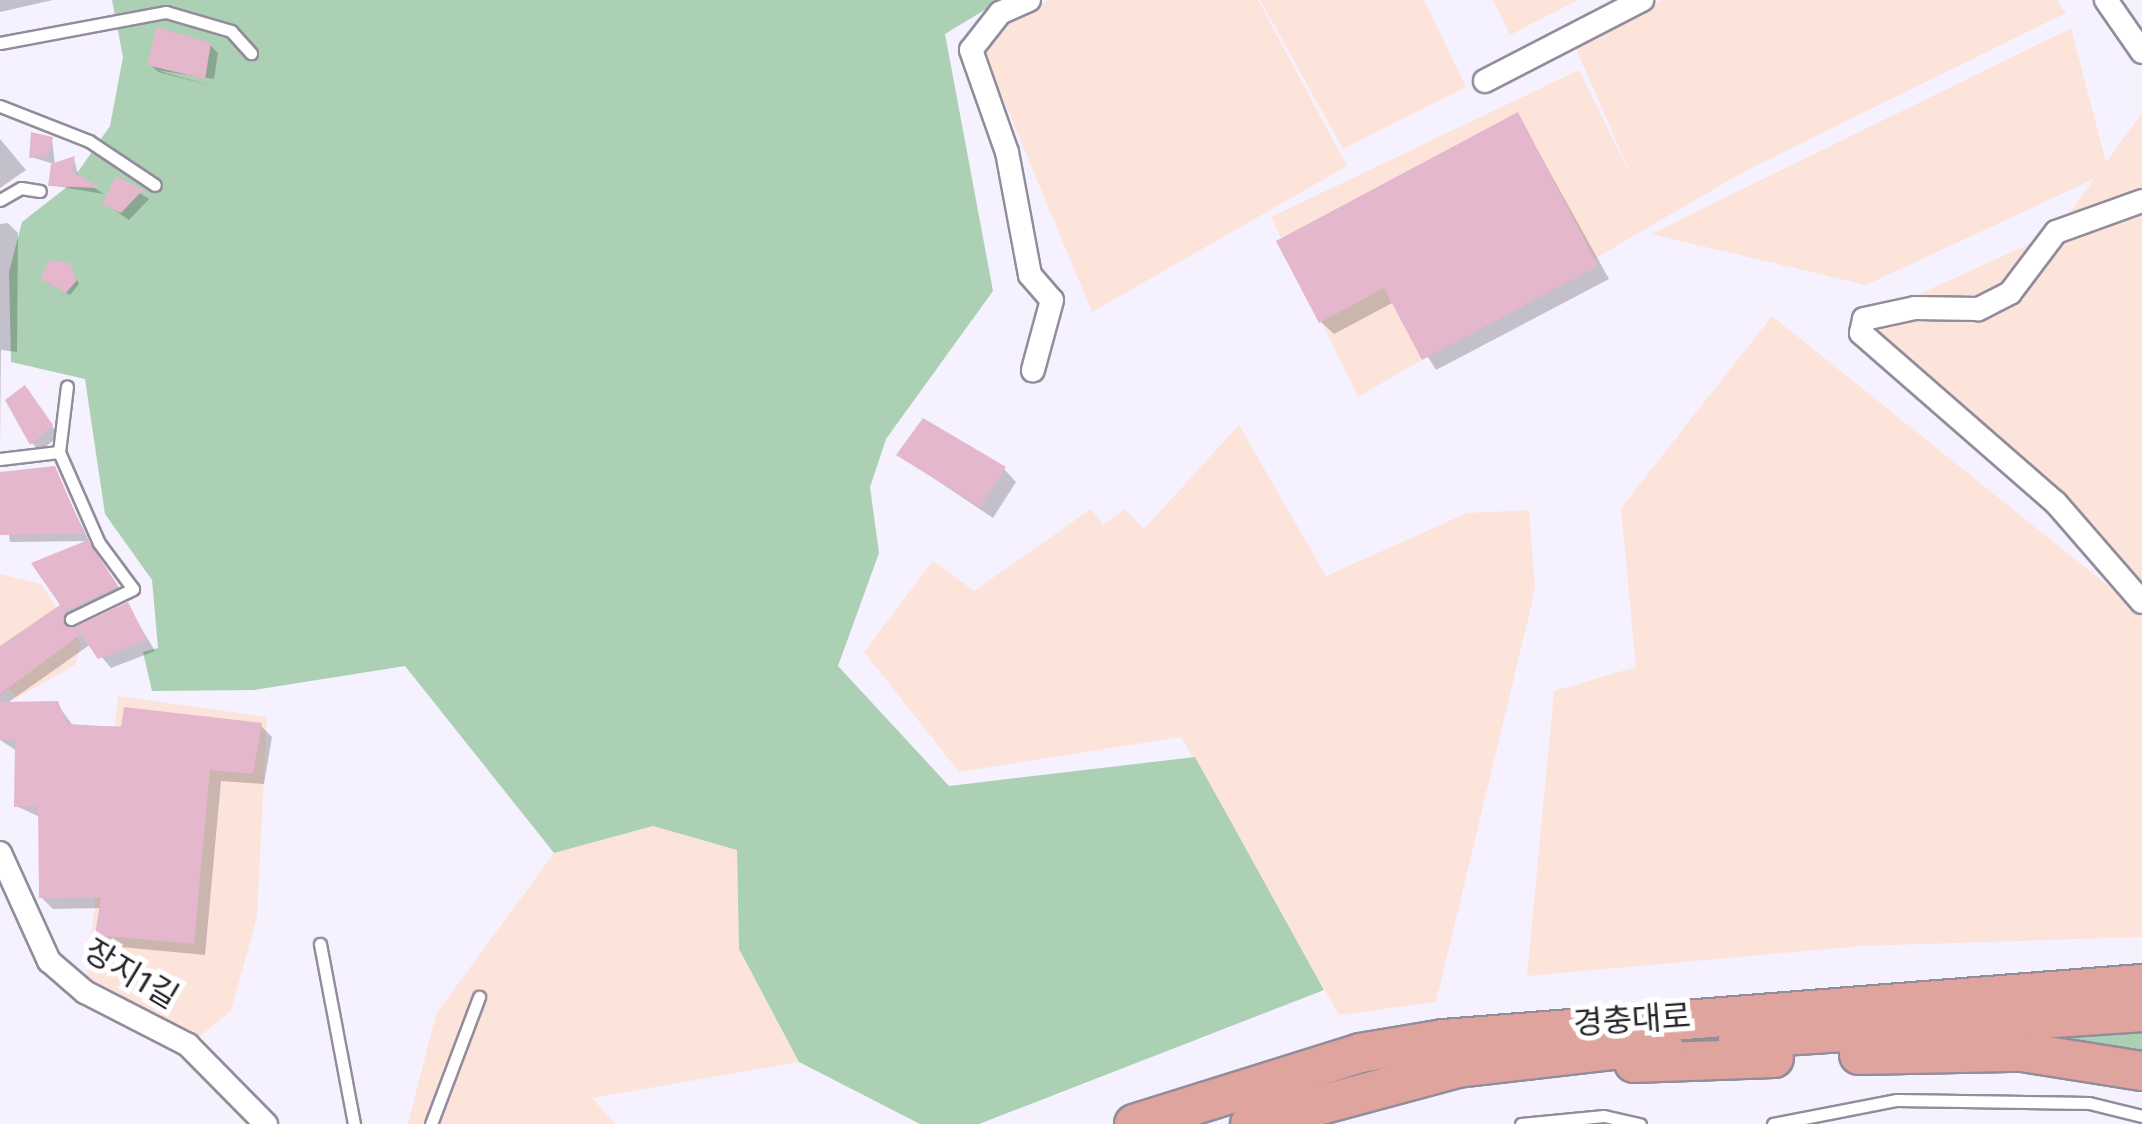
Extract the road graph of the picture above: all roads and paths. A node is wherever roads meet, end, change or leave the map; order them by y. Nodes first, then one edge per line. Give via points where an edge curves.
1 (1029, 0) edge
2 (1642, 0) edge
3 (2106, 0) edge
4 (166, 6) edge
5 (0, 43) edge
6 (2142, 52) edge
7 (250, 54) dead end
8 (1485, 81) dead end
9 (0, 106) edge
10 (154, 186) dead end
11 (40, 192) dead end
12 (0, 200) edge
13 (2142, 201) edge
14 (1033, 370) dead end
15 (67, 386) dead end
16 (58, 452) junction
17 (0, 459) edge
18 (2142, 602) edge
19 (70, 619) dead end
20 (0, 853) edge
21 (320, 944) dead end
22 (2142, 984) edge
23 (479, 997) dead end
24 (2142, 1012) edge
25 (1457, 1068) junction
26 (2142, 1071) edge
27 (2142, 1116) edge
28 (266, 1124) edge
29 (354, 1124) edge
30 (431, 1124) edge
31 (1134, 1124) edge
32 (1250, 1124) edge
33 (1522, 1124) edge
34 (1640, 1124) edge
35 (1773, 1124) edge

1 - 14 street via 1000,13 972,50 1007,152 1030,275 1052,300
2 - 8 street
3 - 6 street
4 - 5 lane
4 - 7 lane via 230,32
9 - 10 lane via 89,141
11 - 12 lane via 21,188
13 - 18 street via 2056,232 2010,292 1978,309 1915,308 1864,319 1862,333 2056,503
15 - 16 lane
16 - 17 lane
16 - 19 lane via 99,543 133,590
20 - 28 street, 장지1길 via 49,961 85,992 188,1044
21 - 29 lane
22 - 31 main road, 경충대로 via 1444,1039 1360,1053
23 - 30 lane
24 - 25 main road, 경충대로 via 1630,1046
25 - 26 main road via 2022,1052
25 - 32 main road, 경충대로
27 - 35 lane via 2070,1102 1897,1100
33 - 34 lane via 1604,1116

